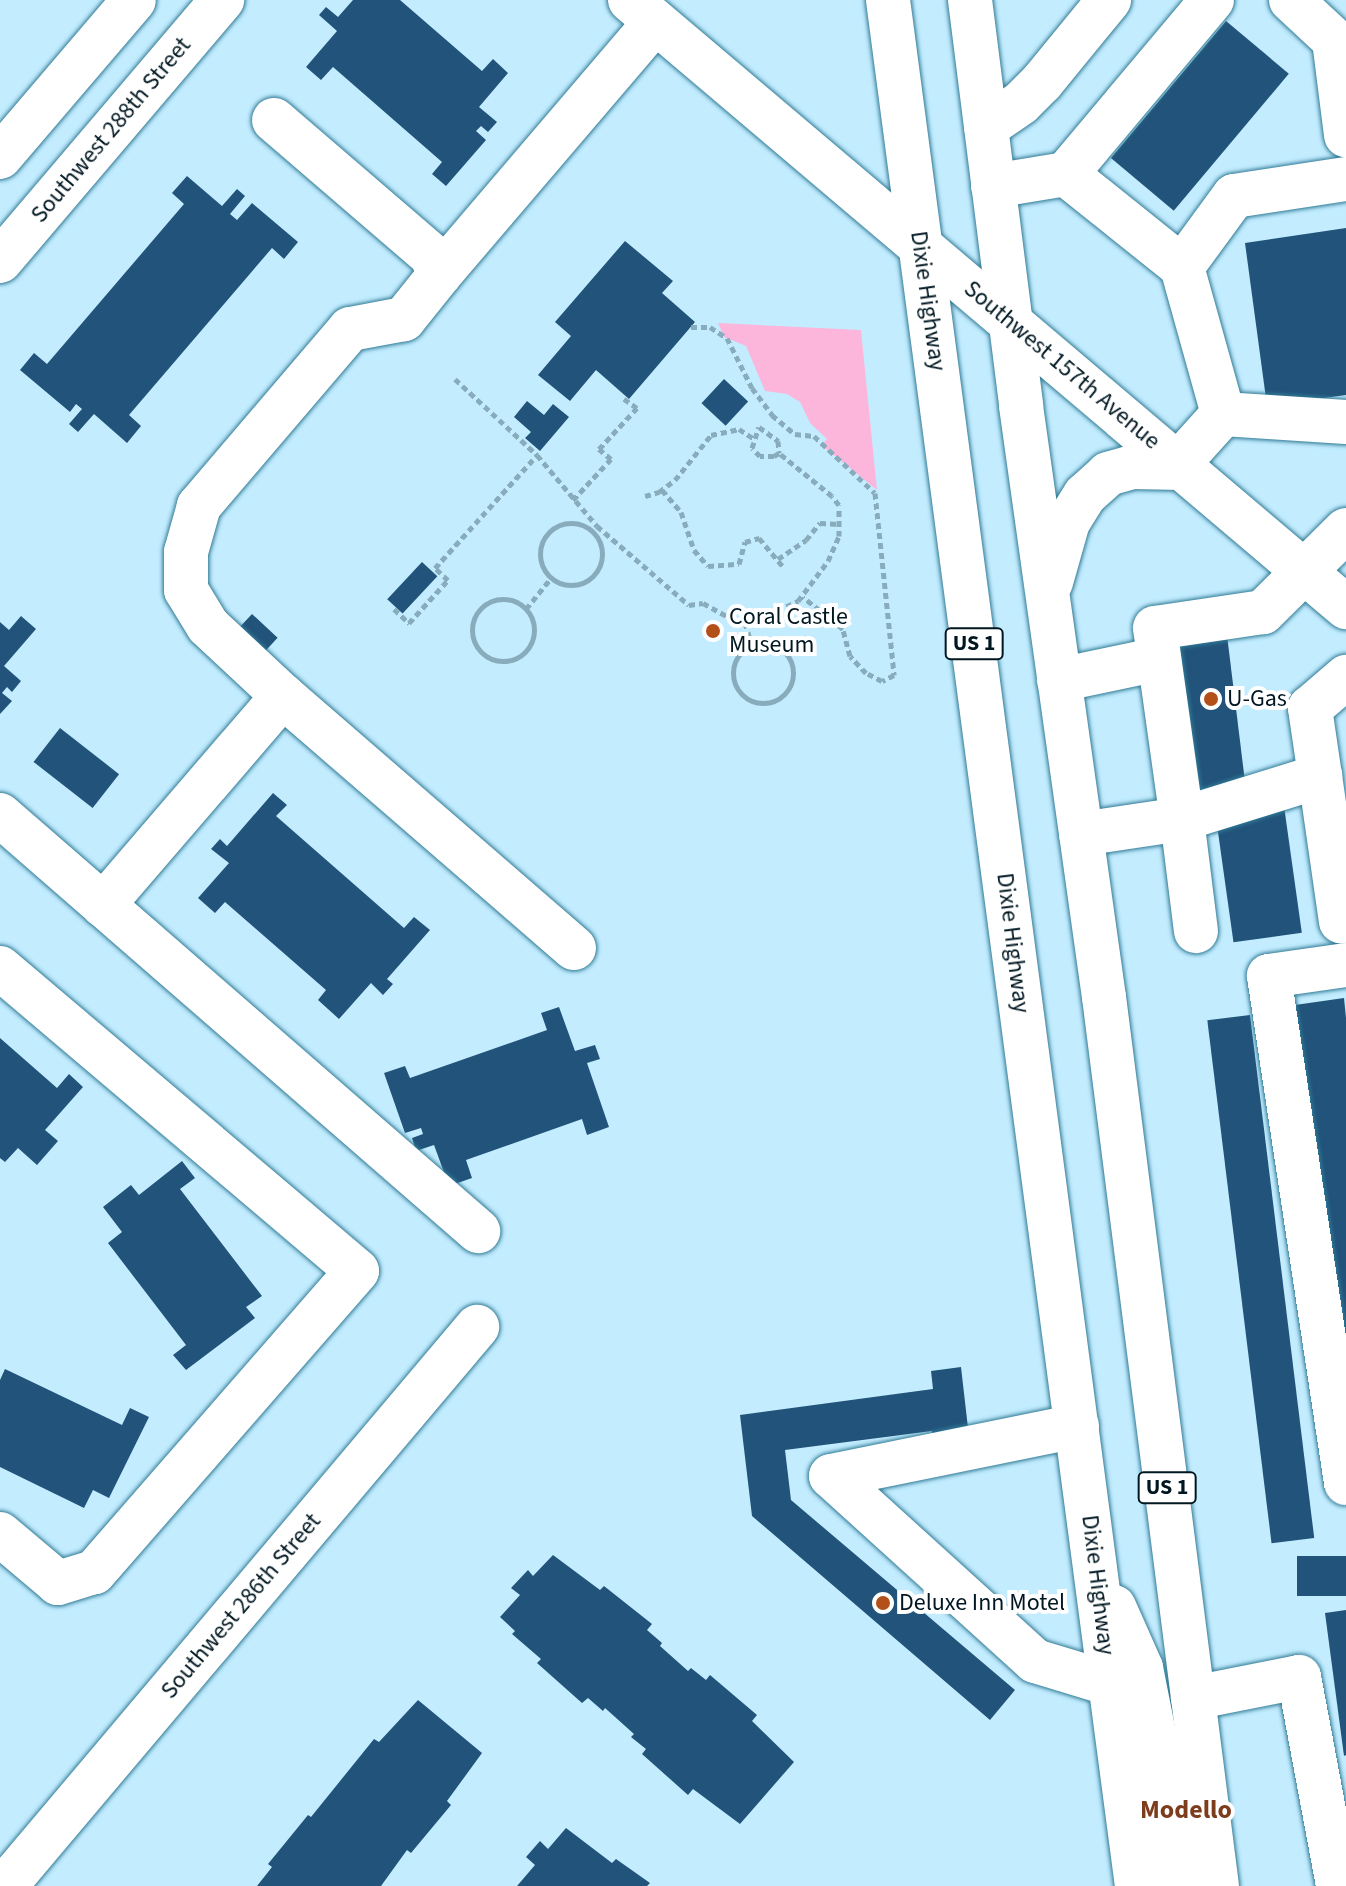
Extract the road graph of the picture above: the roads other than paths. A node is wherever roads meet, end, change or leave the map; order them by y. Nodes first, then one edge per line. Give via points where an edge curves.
1 (134, 0) edge
2 (222, 0) edge
3 (888, 0) edge
4 (970, 0) edge
5 (1109, 0) edge
6 (1212, 0) edge
7 (1291, 0) edge
8 (642, 11) edge
9 (274, 120) dead end
10 (986, 127) junction
11 (1346, 135) edge
12 (0, 157) edge
13 (1066, 174) junction
14 (1346, 179) edge
15 (993, 186) junction
16 (920, 245) junction
17 (0, 261) edge
18 (1182, 267) junction
19 (440, 274) junction
20 (1010, 321) junction
21 (1223, 414) junction
22 (1346, 422) edge
23 (1181, 466) junction
24 (1346, 530) edge
25 (1303, 571) junction
26 (1047, 595) junction
27 (1346, 607) edge
28 (1159, 659) junction
29 (1346, 677) edge
30 (1059, 680) junction
31 (283, 696) junction
32 (1320, 776) junction
33 (0, 815) edge
34 (1182, 819) junction
35 (1081, 834) junction
36 (103, 905) junction
37 (1341, 921) dead end
38 (1196, 931) dead end
39 (574, 948) dead end
40 (1346, 965) edge
41 (0, 968) edge
42 (478, 1231) dead end
43 (477, 1327) dead end
44 (1077, 1426) junction
45 (1346, 1483) edge
46 (0, 1534) edge
47 (1095, 1565) junction
48 (1111, 1684) junction
49 (1193, 1698) junction
50 (5, 1886) edge
51 (1137, 1886) edge
52 (1176, 1886) edge
53 (1217, 1886) edge
54 (1338, 1886) edge

1 - 12 main road
2 - 17 main road, Southwest 288th Street
3 - 16 main road, Dixie Highway / US 1
4 - 10 main road, US 1
5 - 10 main road via 1042,82
6 - 13 main road
7 - 11 main road via 1334,40
8 - 16 main road, Southwest 157th Avenue
8 - 19 main road
9 - 19 main road via 431,255
10 - 15 main road, US 1
13 - 15 main road
13 - 18 main road
14 - 18 main road via 1234,196
15 - 20 main road, US 1
16 - 20 main road, Southwest 157th Avenue
16 - 44 main road, Dixie Highway / US 1
18 - 21 main road
19 - 31 main road via 404,319 350,329 199,506 186,552 186,590 208,626
20 - 23 main road, Southwest 157th Avenue
20 - 26 main road, US 1
21 - 22 main road
21 - 23 main road
23 - 25 main road, Southwest 157th Avenue
23 - 26 main road via 1132,467 1108,474 1085,495 1068,522
24 - 25 main road
25 - 27 main road, Southwest 157th Avenue
25 - 28 main road via 1263,612 1155,628
26 - 30 main road, US 1
28 - 30 main road
28 - 34 main road
29 - 32 main road via 1310,708
30 - 35 main road, US 1
31 - 36 main road
31 - 39 main road
32 - 34 main road
32 - 37 main road
33 - 36 main road
34 - 35 main road
34 - 38 main road
35 - 49 main road, US 1
36 - 42 main road
40 - 45 main road via 1269,976
41 - 46 main road via 357,1271 94,1572 58,1583
43 - 50 main road, Southwest 286th Street
44 - 47 main road, Dixie Highway / US 1
44 - 48 main road via 831,1476 1035,1661
47 - 48 main road, Dixie Highway / US 1
47 - 52 main road via 1141,1668
48 - 51 main road, Dixie Highway / US 1
49 - 53 main road, US 1
49 - 54 main road via 1299,1677

